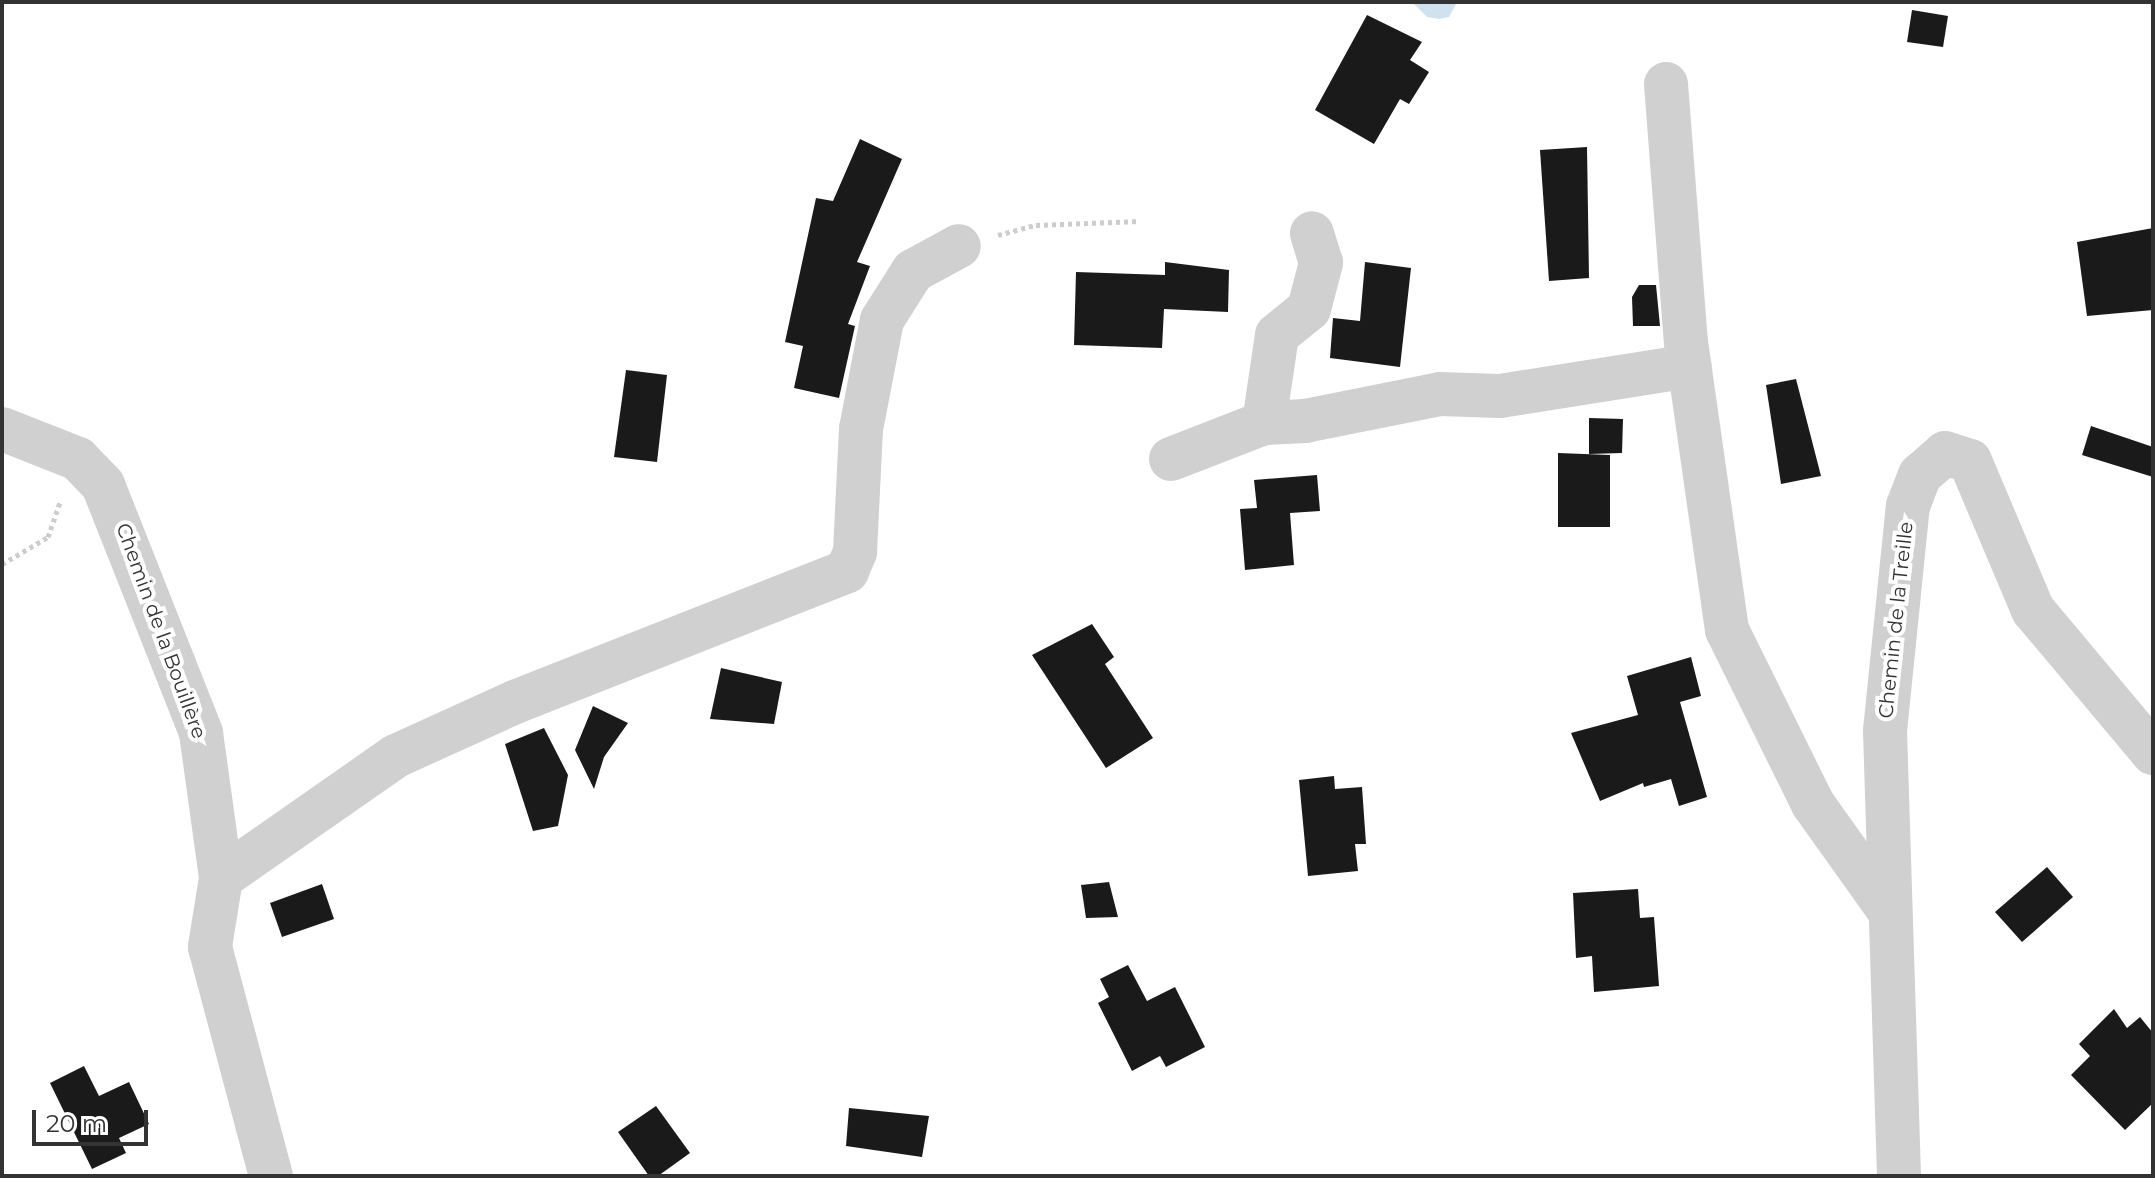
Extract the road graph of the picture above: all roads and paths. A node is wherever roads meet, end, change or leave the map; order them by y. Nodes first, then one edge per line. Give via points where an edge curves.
1 (1666, 84) dead end
2 (1140, 221) dead end
3 (1312, 233) dead end
4 (959, 246) joint
5 (1690, 366) junction
6 (1264, 423) junction
7 (2, 429) edge
8 (1171, 459) dead end
9 (86, 468) junction
10 (2, 564) edge
11 (2153, 753) edge
12 (221, 878) junction
13 (1890, 912) junction
14 (271, 1176) edge
15 (1899, 1176) edge

1 - 5 street
2 - 4 path via 1036,225
3 - 6 street via 1321,263 1309,309 1277,335
4 - 12 street via 913,271 882,320 861,429 855,552 847,571 529,696 396,756
5 - 6 street via 1500,396 1440,394 1305,421
5 - 13 street via 1727,630 1813,804
6 - 8 street
7 - 9 street, Chemin de la Bouillère via 78,459
9 - 10 path via 64,492 48,537
9 - 12 street, Chemin de la Bouillère via 103,485 123,525 135,570 201,733
11 - 13 street, Chemin de la Treille via 2033,610 1970,461 1945,453 1920,475 1908,506 1897,593 1885,731
12 - 14 street, Chemin de la Bouillère via 210,947
13 - 15 street, Chemin de la Treille

